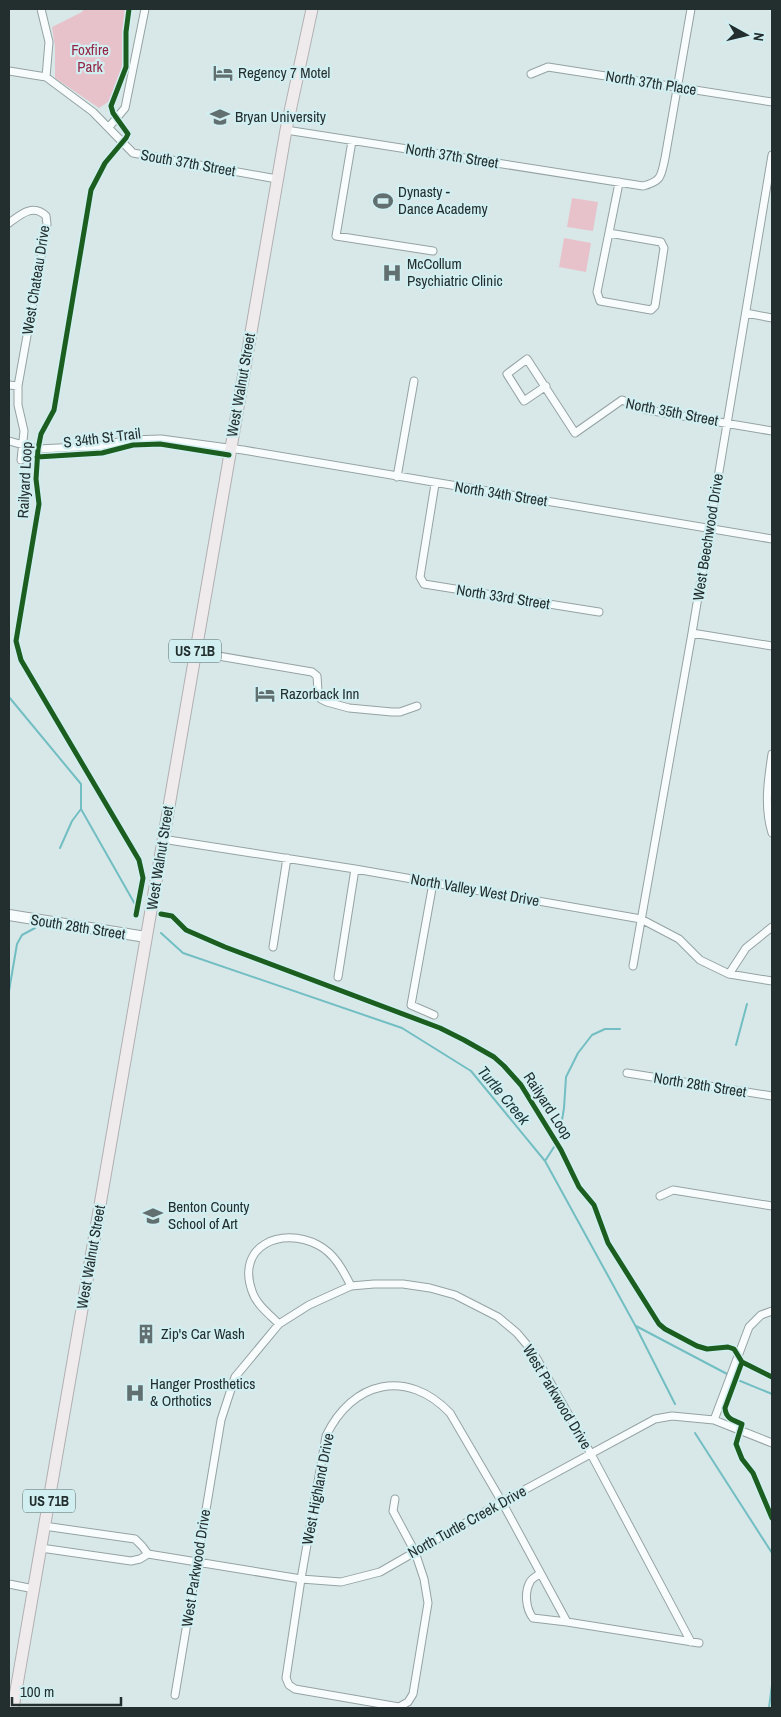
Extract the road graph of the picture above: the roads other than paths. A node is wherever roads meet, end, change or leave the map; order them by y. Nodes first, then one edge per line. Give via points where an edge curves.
1 (41, 9) edge
2 (145, 9) edge
3 (312, 9) edge
4 (691, 9) edge
5 (9, 71) edge
6 (531, 74) dead end
7 (46, 77) junction
8 (678, 86) junction
9 (772, 102) edge
10 (109, 127) junction
11 (286, 130) junction
12 (352, 141) junction
13 (772, 155) edge
14 (277, 180) junction
15 (619, 182) junction
16 (764, 206) junction
17 (772, 208) edge
18 (9, 223) edge
19 (609, 233) junction
20 (433, 251) dead end
21 (746, 313) junction
22 (772, 318) edge
23 (414, 382) dead end
24 (9, 385) edge
25 (18, 386) junction
26 (546, 386) junction
27 (726, 423) junction
28 (772, 431) edge
29 (9, 442) edge
30 (23, 446) junction
31 (230, 449) junction
32 (21, 460) dead end
33 (397, 477) junction
34 (435, 484) junction
35 (709, 528) junction
36 (772, 539) edge
37 (599, 612) dead end
38 (692, 633) junction
39 (772, 646) edge
40 (195, 652) junction
41 (417, 706) dead end
42 (772, 754) edge
43 (772, 833) edge
44 (162, 839) junction
45 (287, 858) junction
46 (355, 869) junction
47 (432, 883) junction
48 (9, 915) edge
49 (641, 919) junction
50 (772, 927) edge
51 (146, 937) junction
52 (273, 947) dead end
53 (633, 966) dead end
54 (730, 974) junction
55 (338, 978) dead end
56 (772, 981) edge
57 (434, 1016) dead end
58 (628, 1074) dead end
59 (772, 1096) edge
60 (660, 1196) dead end
61 (772, 1206) edge
62 (351, 1286) junction
63 (772, 1311) edge
64 (279, 1324) junction
65 (714, 1420) junction
66 (772, 1443) edge
67 (591, 1454) junction
68 (395, 1498) dead end
69 (502, 1502) junction
70 (44, 1526) junction
71 (41, 1548) junction
72 (415, 1552) junction
73 (148, 1554) junction
74 (197, 1562) junction
75 (539, 1574) junction
76 (301, 1579) junction
77 (9, 1584) edge
78 (34, 1589) junction
79 (566, 1622) junction
80 (691, 1642) junction
81 (699, 1643) dead end
82 (175, 1695) dead end
83 (13, 1708) edge

1 - 7 street via 49,42
2 - 10 street via 125,108
3 - 11 main road, West Walnut Street / US 71B
4 - 8 street, North 37th Street
5 - 7 street, South 37th Street
6 - 8 street, North 37th Place via 548,67
7 - 10 street, South 37th Street
8 - 9 street, North 37th Place
8 - 15 street, North 37th Street via 661,174 655,183 643,186
10 - 14 street, South 37th Street via 133,153
11 - 12 street, North 37th Street
11 - 14 main road, West Walnut Street / US 71B
12 - 15 street, North 37th Street
12 - 20 street via 336,236
13 - 16 street, West Beechwood Drive
14 - 31 main road, West Walnut Street / US 71B
15 - 19 street
16 - 17 street
16 - 21 street, West Beechwood Drive
18 - 25 street, West Chateau Drive via 28,211 38,210 46,216 47,224
19 - 19 street via 597,292 600,300 650,310 655,306 664,248 661,242
21 - 22 street
21 - 27 street, West Beechwood Drive
23 - 33 street
24 - 25 street
25 - 30 street, West Chateau Drive
26 - 26 street, North 35th Street via 528,359 507,374 524,400
26 - 27 street, North 35th Street via 575,433 622,400 647,410
27 - 28 street, North 35th Street
27 - 35 street, West Beechwood Drive
29 - 30 street, North 34th Street
30 - 31 street, North 34th Street via 38,449 99,446 129,440 161,439
30 - 32 street, West Chateau Drive
31 - 33 street, North 34th Street
31 - 40 main road, West Walnut Street / US 71B
33 - 34 street, North 34th Street
34 - 35 street, North 34th Street
34 - 37 street, North 33rd Street via 420,578 424,584
35 - 36 street, North 34th Street
35 - 38 street, West Beechwood Drive
38 - 39 street
38 - 49 street, West Beechwood Drive
40 - 41 street via 312,672 317,676 321,699 337,705 392,712
40 - 44 main road, West Walnut Street / US 71B
42 - 43 street via 768,783
44 - 45 street, North Valley West Drive
44 - 51 main road, West Walnut Street / US 71B
45 - 46 street, North Valley West Drive
45 - 52 street
46 - 47 street, North Valley West Drive
46 - 55 street
47 - 49 street, North Valley West Drive
47 - 57 street via 410,1005
48 - 51 street, South 28th Street
49 - 53 street, West Beechwood Drive
49 - 54 street, North Valley West Drive via 679,939 700,960
50 - 54 street via 746,948
51 - 70 main road, West Walnut Street / US 71B
54 - 56 street, North Valley West Drive
58 - 59 street, North 28th Street
60 - 61 street via 674,1190
62 - 64 street, West Parkwood Drive via 309,1305
62 - 64 street via 332,1255 318,1245 276,1238 254,1254 249,1281 259,1304
62 - 67 street, West Parkwood Drive via 403,1284 430,1288 455,1295 498,1317 533,1352
63 - 65 street via 761,1314 749,1327
64 - 74 street, West Parkwood Drive via 235,1377 221,1420
65 - 66 street, North Turtle Creek Drive
65 - 67 street, North Turtle Creek Drive via 672,1416 655,1419
67 - 69 street, North Turtle Creek Drive
67 - 80 street, West Parkwood Drive
68 - 72 street via 393,1511
69 - 72 street, North Turtle Creek Drive
69 - 75 street, West Highland Drive
69 - 76 street, West Highland Drive via 450,1413 440,1403 409,1388 371,1389 346,1406 326,1436
70 - 71 main road, West Walnut Street / US 71B
70 - 73 street via 135,1539
71 - 73 street, North Turtle Creek Drive via 131,1561
71 - 78 main road, West Walnut Street / US 71B
72 - 76 street, North Turtle Creek Drive via 380,1572 341,1582
72 - 76 street, West Highland Drive via 428,1603 413,1694 399,1707 295,1689 289,1685 286,1678
73 - 74 street, North Turtle Creek Drive
74 - 76 street, North Turtle Creek Drive
74 - 82 street, West Parkwood Drive
75 - 79 street, West Highland Drive
75 - 79 street via 530,1582 526,1600 528,1612 533,1618
77 - 78 street
78 - 83 main road, West Walnut Street / US 71B
79 - 80 street
80 - 81 street

